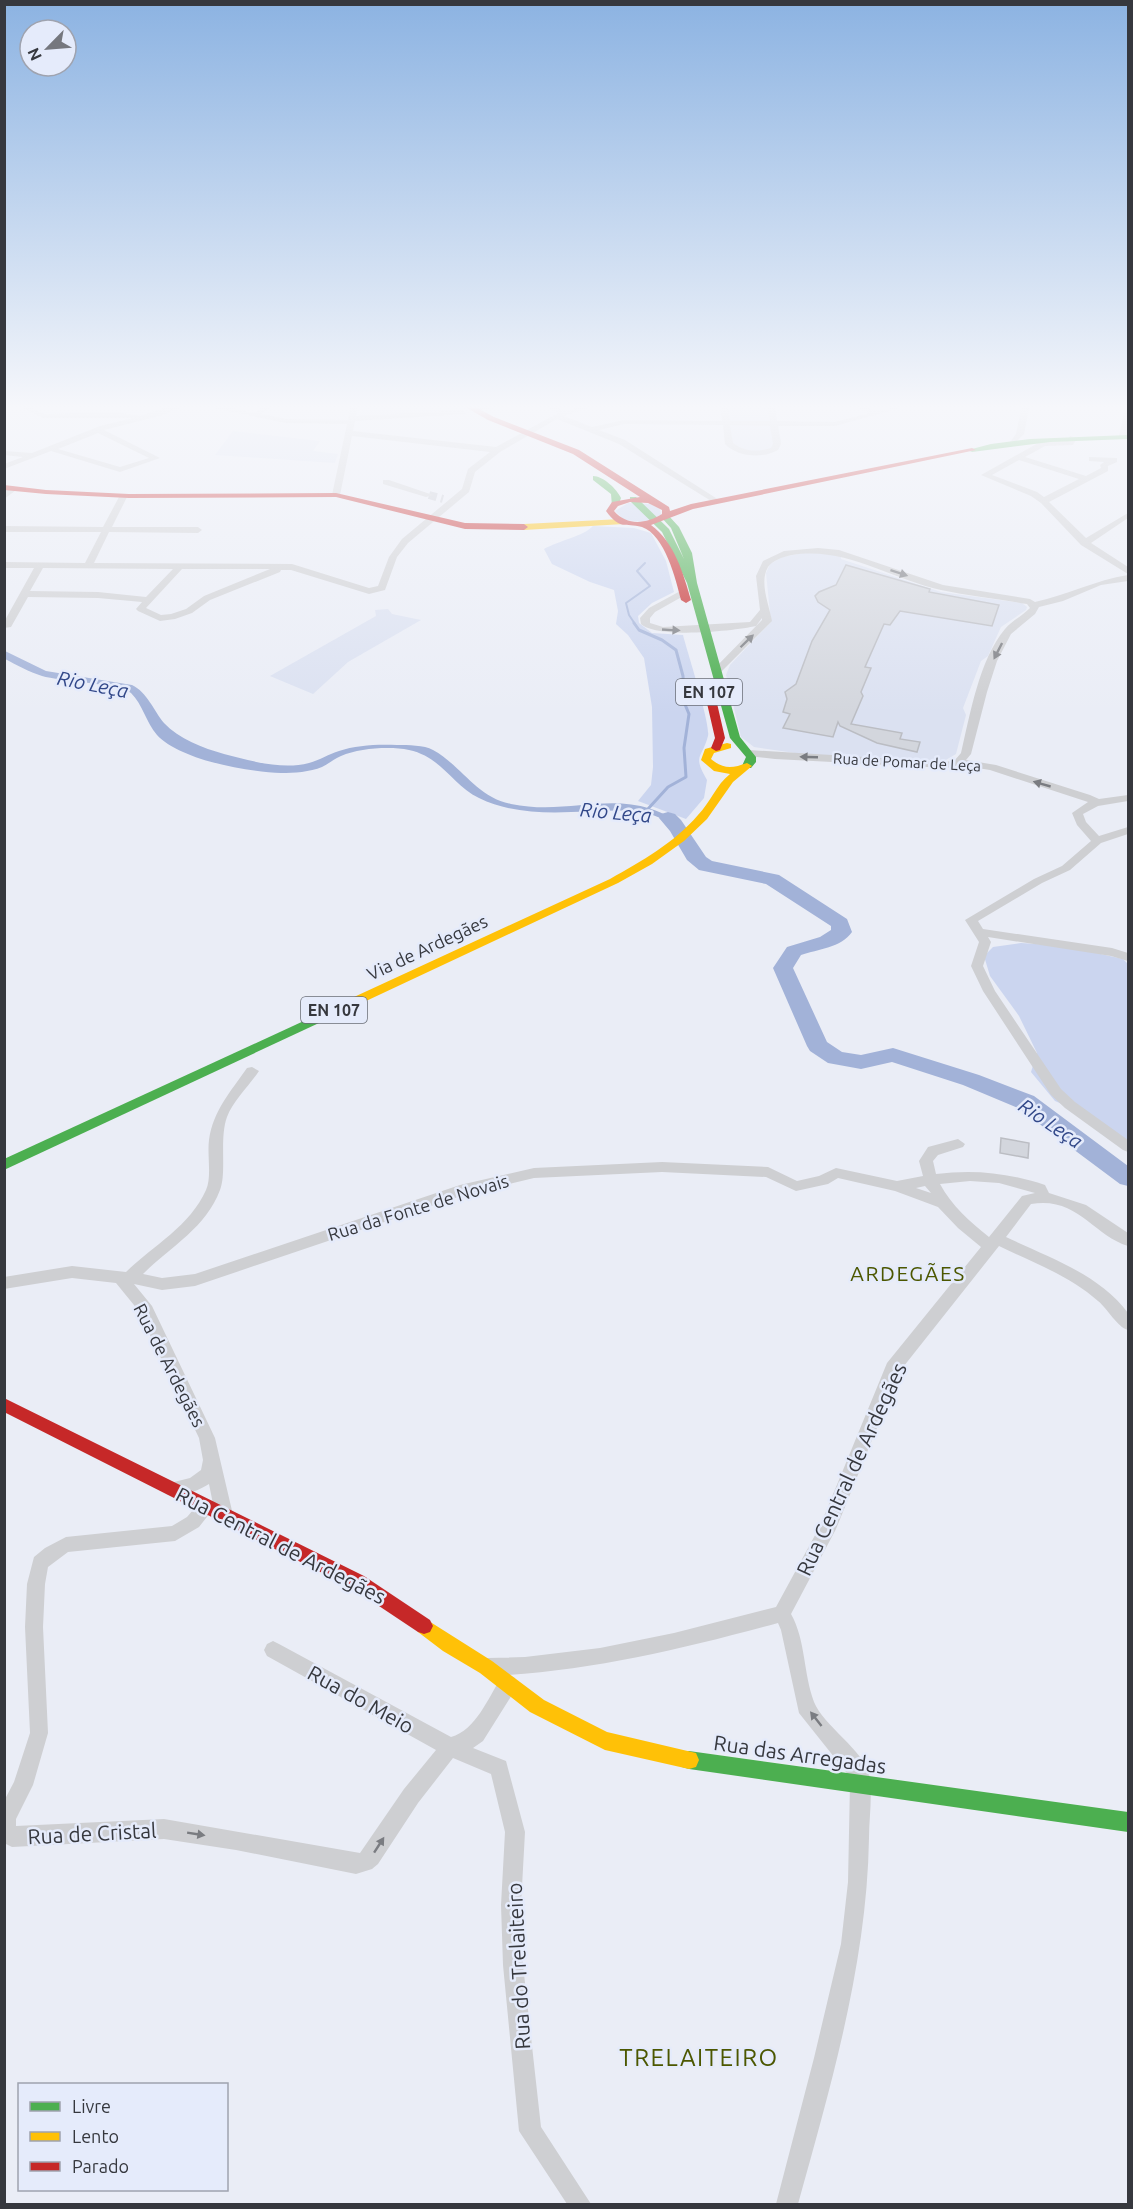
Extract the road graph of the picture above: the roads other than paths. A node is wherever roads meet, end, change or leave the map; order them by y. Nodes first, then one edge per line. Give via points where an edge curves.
1 (117, 507) edge
2 (389, 507) edge
3 (441, 507) edge
4 (616, 507) edge
5 (626, 507) edge
6 (642, 507) edge
7 (651, 507) edge
8 (654, 507) edge
9 (691, 507) edge
10 (1050, 507) edge
11 (616, 513) junction
12 (663, 514) junction
13 (1128, 515) edge
14 (431, 519) junction
15 (643, 525) junction
16 (4, 529) edge
17 (106, 529) junction
18 (198, 530) dead end
19 (1084, 543) junction
20 (4, 565) edge
21 (37, 565) junction
22 (88, 565) junction
23 (180, 566) junction
24 (284, 567) junction
25 (1128, 571) edge
26 (1128, 578) edge
27 (686, 587) junction
28 (25, 594) junction
29 (148, 600) junction
30 (1035, 606) junction
31 (764, 607) junction
32 (4, 617) edge
33 (4, 625) edge
34 (700, 629) junction
35 (717, 671) junction
36 (716, 748) junction
37 (745, 751) junction
38 (959, 762) junction
39 (715, 769) junction
40 (741, 770) junction
41 (716, 797) junction
42 (1128, 798) edge
43 (1097, 803) junction
44 (1128, 830) edge
45 (1097, 841) junction
46 (978, 932) junction
47 (1128, 957) edge
48 (252, 1071) dead end
49 (958, 1144) dead end
50 (1128, 1147) edge
51 (4, 1165) edge
52 (931, 1180) junction
53 (897, 1186) junction
54 (1044, 1197) junction
55 (943, 1203) junction
56 (1128, 1240) edge
57 (994, 1243) junction
58 (125, 1278) junction
59 (4, 1283) edge
60 (1128, 1324) edge
61 (4, 1404) edge
62 (211, 1469) junction
63 (172, 1488) junction
64 (206, 1507) junction
65 (224, 1515) junction
66 (782, 1614) junction
67 (273, 1650) dead end
68 (486, 1667) junction
69 (508, 1684) junction
70 (450, 1747) junction
71 (860, 1783) junction
72 (1128, 1822) edge
73 (8, 1824) edge
74 (580, 2205) edge
75 (787, 2205) edge

1 - 17 street
2 - 14 main road
3 - 14 street
4 - 11 main road
5 - 11 main road
6 - 12 main road, EN 107
7 - 12 main road
8 - 12 main road
9 - 12 main road
10 - 19 street
11 - 14 main road via 592,521 514,528 483,528
11 - 15 main road
12 - 15 main road via 658,522
12 - 27 main road, EN 107
12 - 27 main road, EN 107 via 675,527 688,553
13 - 19 street
14 - 24 street via 405,541 377,591
15 - 27 main road, EN 107 via 657,532
16 - 17 street
17 - 18 street
17 - 22 street
19 - 25 street
20 - 21 street
21 - 22 street
21 - 28 street
21 - 32 street
22 - 23 street
23 - 24 street
23 - 29 street
24 - 29 street via 207,598 172,617 160,618 141,609
26 - 30 street via 1099,583
27 -> 31 street via 652,610 645,618 646,624 663,630 740,627 753,624
27 - 34 main road, EN 107
28 - 29 street
28 - 33 street via 9,625
31 -> 30 street via 762,568 792,552 819,550 836,552 941,587 1020,599
30 -> 38 street via 1009,631 996,654 982,689 966,754
35 -> 31 street via 767,621
34 - 35 main road, EN 107
34 - 36 main road, EN 107 via 720,738
35 - 37 main road, EN 107 via 735,738
36 - 37 main road
36 - 39 main road, EN 107 via 706,755
38 -> 37 street, Rua de Pomar de Leça via 946,765
37 - 40 main road, Via de Ardegães / EN 107 via 751,762
43 -> 38 street, Rua de Pomar de Leça via 992,767
39 - 40 main road
39 - 41 main road, EN 107 via 719,778
40 - 41 main road, Via de Ardegães / EN 107
41 - 51 main road, Via de Ardegães / EN 107 via 701,820 662,854 614,881
42 - 43 street
43 - 45 street via 1077,813
44 - 45 street
45 - 46 street via 1066,868 971,920
46 - 47 street
46 - 50 street via 985,942 977,966 1042,1074 1070,1105
48 - 58 street via 221,1115 214,1189 190,1227
49 - 52 street via 933,1151 926,1161
52 - 53 street, Rua da Fonte de Novais
52 - 54 street via 1012,1179 1040,1189
52 - 55 street, Rua da Fonte de Novais
53 - 55 street, Rua da Fonte de Novais
53 - 58 street, Rua da Fonte de Novais via 836,1173 796,1186 768,1172 662,1167 534,1173 465,1189 195,1280 162,1284
54 - 56 street via 1069,1203
54 - 57 street, Rua Central de Ardegães via 1027,1200
55 - 57 street, Rua da Fonte de Novais via 963,1224
57 - 60 street, Rua da Fonte de Novais via 1058,1268 1103,1296
57 - 66 street, Rua Central de Ardegães via 893,1368 827,1529
58 - 59 street via 72,1272
58 - 62 street, Rua de Ardegães via 144,1306 207,1438
61 - 63 main road, Rua Central de Ardegães
62 - 63 street via 193,1484
62 - 65 street, Rua de Ardegães
63 - 64 main road, Rua Central de Ardegães
64 - 65 main road, Rua Central de Ardegães
64 - 73 street, Rua de Cristal via 193,1522 174,1533 66,1545 40,1563 34,1627 39,1733
65 - 68 main road, Rua Central de Ardegães via 358,1582
66 - 68 street via 670,1644 526,1667
71 -> 66 street via 859,1773 806,1707 790,1629
67 - 70 street, Rua do Meio
68 - 69 main road, Rua das Arregadas
69 - 70 street, Rua de Cristal via 476,1734
69 - 71 main road, Rua das Arregadas via 537,1706 605,1741 676,1758
73 -> 70 street, Rua de Cristal via 164,1829 356,1864 371,1857 411,1796
70 - 74 street, Rua do Trelaiteiro via 499,1768 515,1832 513,1965 530,2131
71 - 72 main road, Rua das Arregadas
71 - 75 street via 858,1882 851,1944

